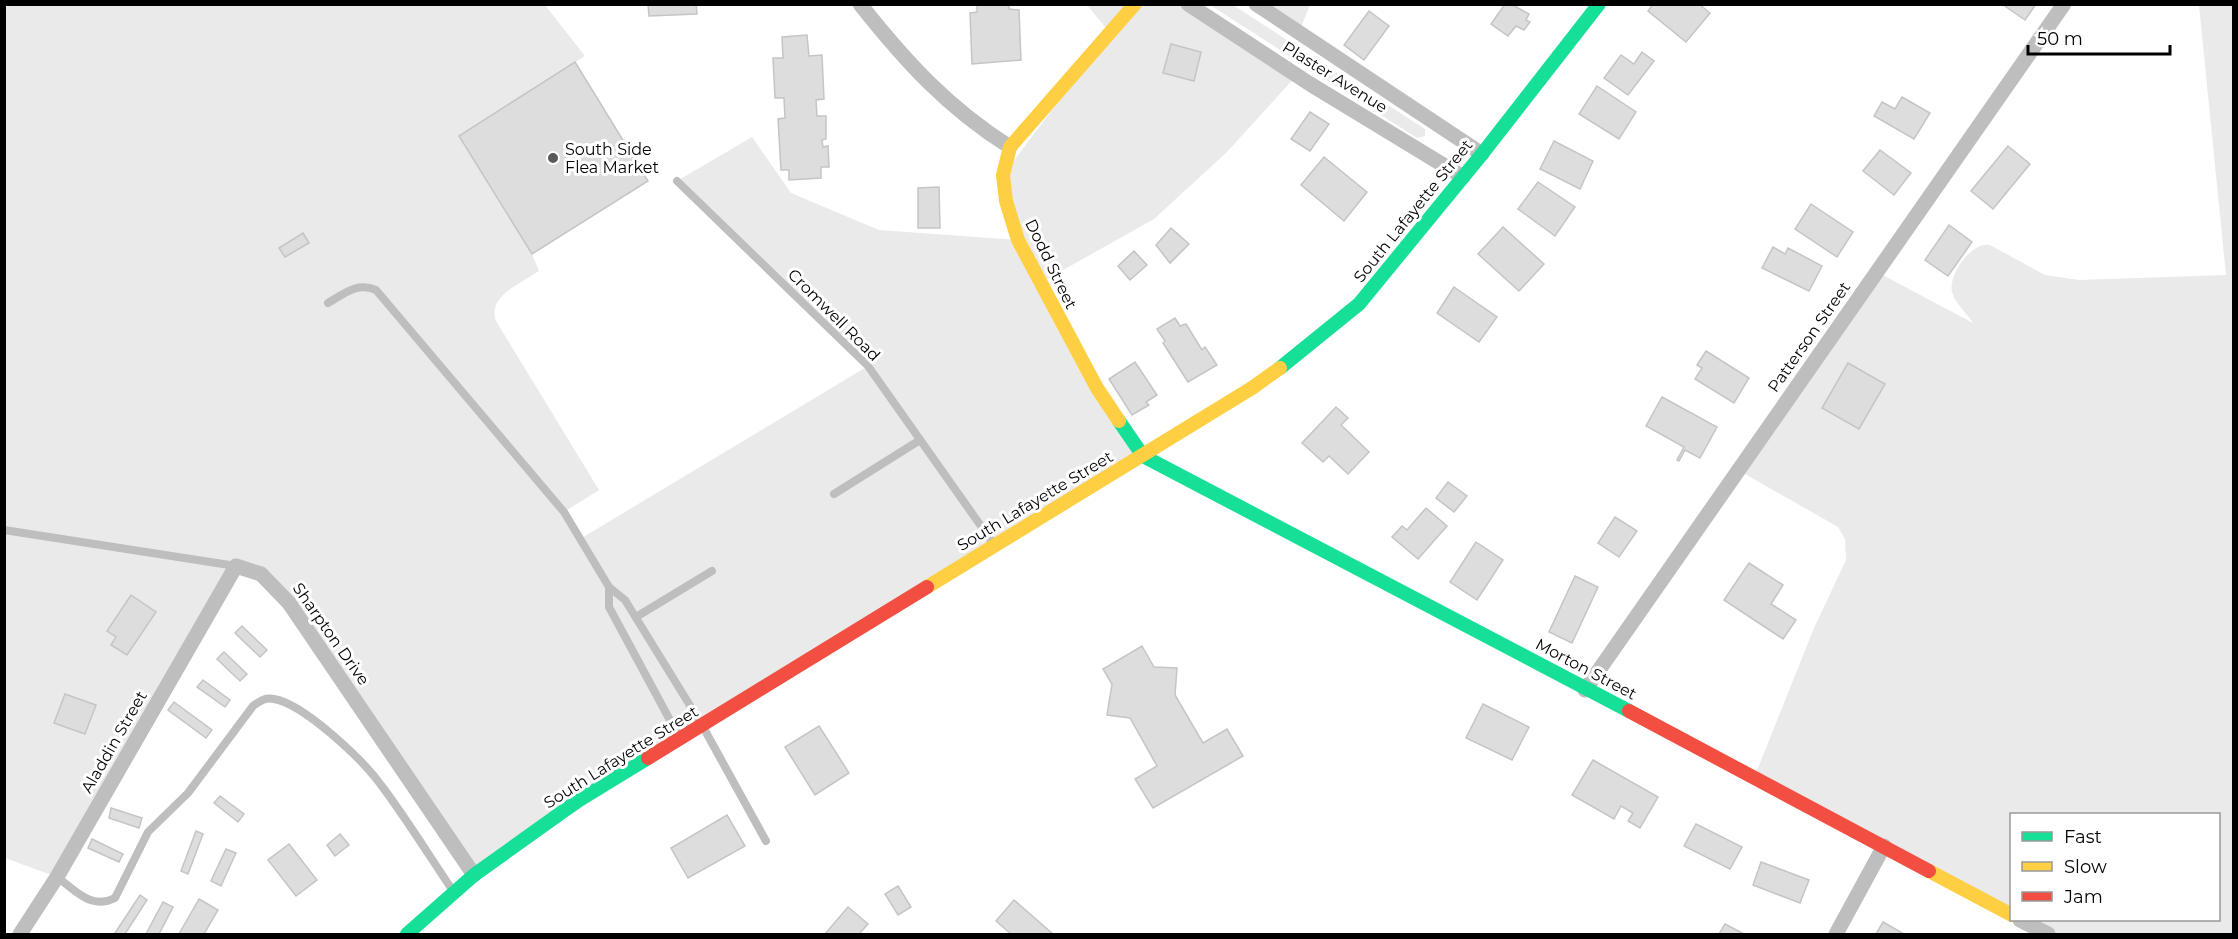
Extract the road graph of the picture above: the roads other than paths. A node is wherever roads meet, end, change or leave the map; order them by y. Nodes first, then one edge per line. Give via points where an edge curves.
1 (860, 4) edge
2 (1135, 4) edge
3 (1188, 4) edge
4 (1256, 4) edge
5 (1599, 4) edge
6 (2064, 4) edge
7 (1010, 147) junction
8 (1482, 154) junction
9 (1463, 177) junction
10 (677, 181) dead end
11 (328, 303) dead end
12 (920, 440) junction
13 (1143, 456) junction
14 (834, 494) dead end
15 (4, 530) edge
16 (993, 544) junction
17 (236, 566) junction
18 (712, 572) dead end
19 (609, 587) junction
20 (636, 617) junction
21 (1585, 690) junction
22 (702, 725) junction
23 (680, 738) junction
24 (766, 841) dead end
25 (1884, 846) junction
26 (474, 875) junction
27 (57, 877) junction
28 (454, 892) junction
29 (2010, 914) edge
30 (2022, 921) edge
31 (20, 934) edge
32 (407, 934) edge
33 (1836, 934) edge
34 (2048, 934) edge

1 - 7 street via 904,60 972,123
2 - 7 main road, Dodd Street
3 - 9 street, Plaster Avenue
4 - 8 street, Plaster Avenue
5 - 8 main road, South Lafayette Street
6 - 21 street, Patterson Street
7 - 13 main road, Dodd Street via 1003,175 1018,240 1097,388
8 - 9 main road, South Lafayette Street
9 - 13 main road, South Lafayette Street via 1359,304 1252,388
10 - 12 lane, Cromwell Road via 868,366
11 - 19 lane via 356,287 376,290 564,512
12 - 14 lane
12 - 16 lane, Cromwell Road
13 - 16 main road, South Lafayette Street
13 - 21 main road, Morton Street
15 - 17 lane, Sharpton Drive
16 - 22 main road, South Lafayette Street
17 - 26 street, Sharpton Drive via 261,574 289,603
17 - 27 street, Aladdin Street
18 - 20 lane
19 - 20 lane via 622,596
19 - 23 lane via 609,607
20 - 22 lane
21 - 25 main road, Morton Street
22 - 23 main road, South Lafayette Street
22 - 24 lane
23 - 26 main road, South Lafayette Street via 579,800
25 - 29 main road, Morton Street
25 - 33 street
26 - 28 main road, South Lafayette Street
27 - 28 lane via 88,900 105,903 115,898 148,832 188,793 253,706 263,699 274,699 308,716 360,760 381,784
27 - 31 street, Aladdin Street
28 - 32 main road, South Lafayette Street
30 - 34 street

